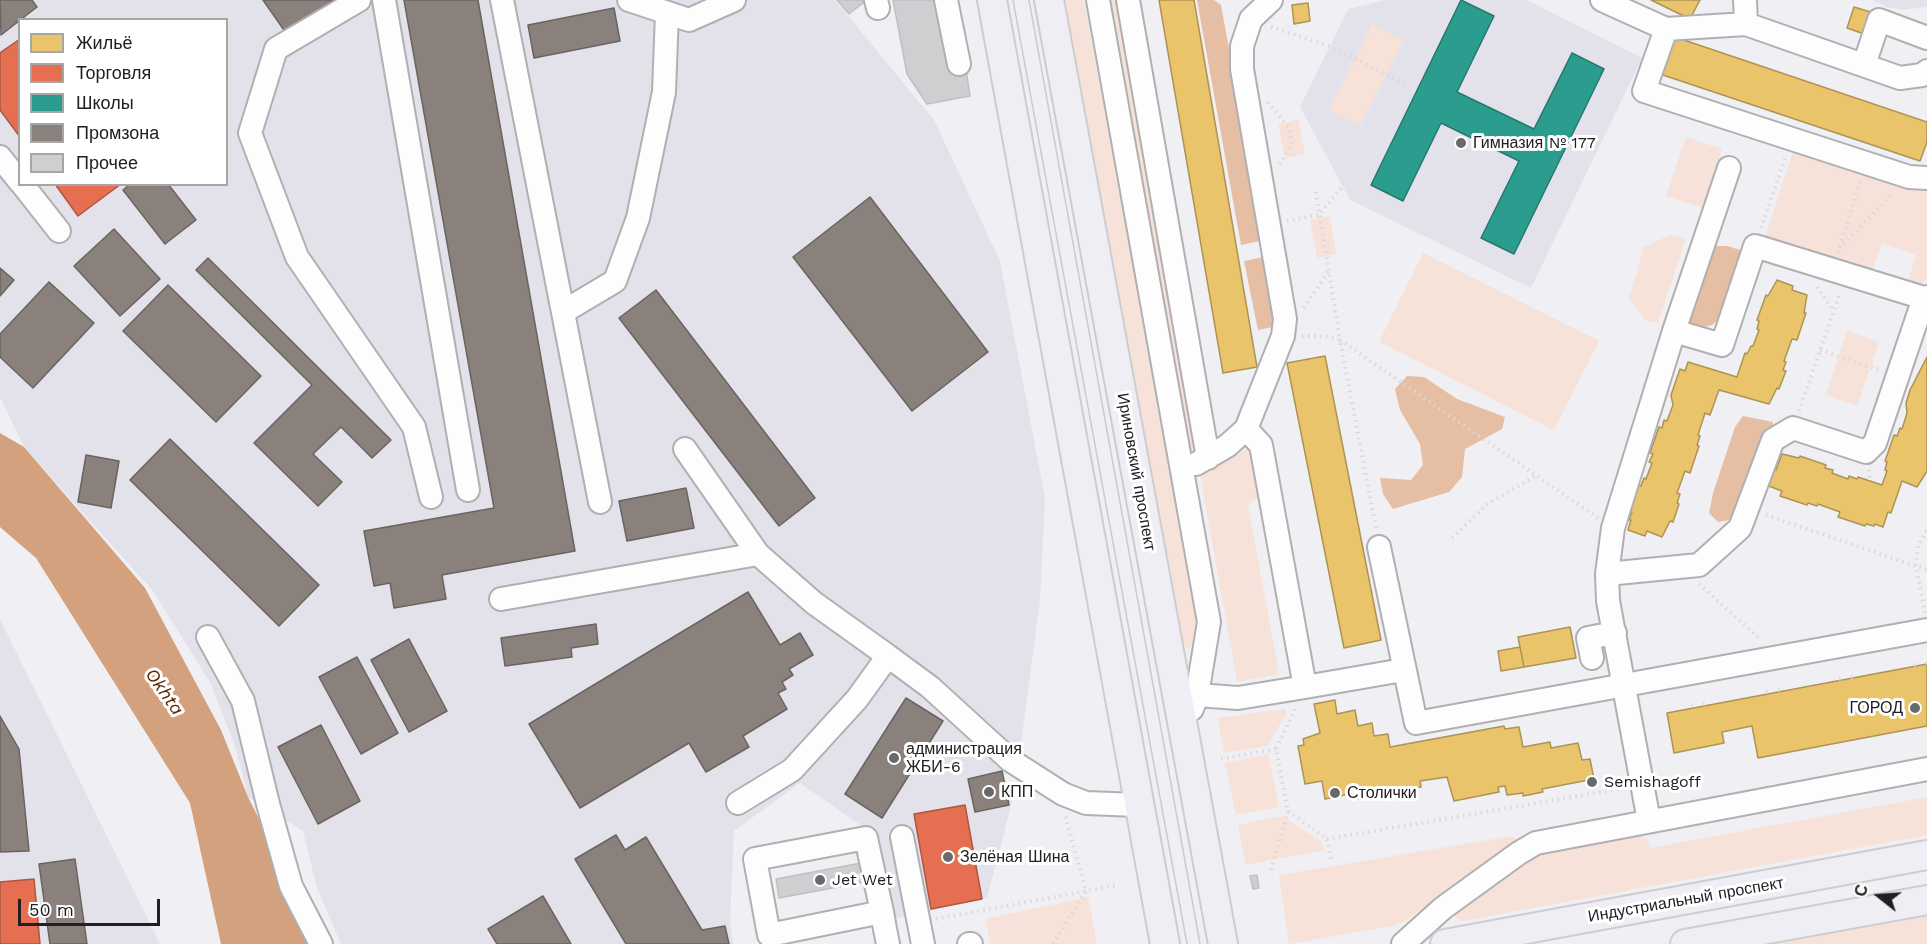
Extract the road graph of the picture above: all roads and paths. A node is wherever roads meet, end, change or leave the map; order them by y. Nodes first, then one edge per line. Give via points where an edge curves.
1 (360, 0) edge
2 (384, 0) edge
3 (502, 0) edge
4 (629, 0) edge
5 (735, 0) edge
6 (946, 0) edge
7 (992, 0) edge
8 (1050, 0) edge
9 (1098, 0) edge
10 (1128, 0) edge
11 (1271, 0) edge
12 (1602, 0) edge
13 (1745, 0) edge
14 (667, 13) junction
15 (1251, 19) junction
16 (1746, 24) junction
17 (1666, 29) junction
18 (1927, 38) edge
19 (959, 64) dead end
20 (1864, 66) junction
21 (1927, 71) edge
22 (1407, 85) dead end
23 (1791, 141) junction
24 (0, 157) edge
25 (1866, 164) junction
26 (1729, 168) dead end
27 (1918, 178) edge
28 (18, 179) edge
29 (23, 186) edge
30 (1342, 187) dead end
31 (1316, 192) dead end
32 (1320, 215) junction
33 (1269, 225) junction
34 (59, 231) dead end
35 (1755, 246) junction
36 (1839, 264) junction
37 (1329, 272) junction
38 (1925, 298) edge
39 (563, 312) junction
40 (1674, 331) junction
41 (1287, 336) junction
42 (1340, 340) junction
43 (1820, 350) junction
44 (1898, 376) junction
45 (1793, 428) junction
46 (1246, 429) junction
47 (685, 449) dead end
48 (1208, 458) junction
49 (1181, 468) junction
50 (1537, 475) junction
51 (468, 490) dead end
52 (431, 497) dead end
53 (600, 502) dead end
54 (1749, 509) junction
55 (1613, 528) junction
56 (1927, 530) edge
57 (1452, 538) dead end
58 (1379, 547) joint
59 (758, 554) junction
60 (1916, 566) junction
61 (1927, 570) edge
62 (1607, 574) junction
63 (1709, 592) dead end
64 (501, 599) dead end
65 (1927, 625) edge
66 (1927, 630) edge
67 (1615, 633) junction
68 (208, 637) dead end
69 (1761, 641) dead end
70 (888, 656) junction
71 (1592, 658) dead end
72 (1403, 670) junction
73 (1625, 686) junction
74 (1305, 687) junction
75 (1197, 695) junction
76 (1184, 730) junction
77 (1276, 749) junction
78 (1221, 759) dead end
79 (1927, 770) edge
80 (1643, 785) junction
81 (1063, 794) junction
82 (738, 803) dead end
83 (1138, 805) junction
84 (1288, 811) junction
85 (1650, 820) junction
86 (902, 837) dead end
87 (1327, 839) junction
88 (1927, 855) edge
89 (1331, 859) dead end
90 (1271, 870) dead end
91 (1118, 885) dead end
92 (1086, 891) junction
93 (1927, 900) edge
94 (1020, 903) dead end
95 (882, 912) junction
96 (321, 944) edge
97 (888, 944) edge
98 (923, 944) edge
99 (1053, 944) edge
100 (1165, 944) edge
101 (1223, 944) edge
102 (1403, 944) edge
103 (1445, 944) edge
104 (1685, 944) edge

1 - 52 street via 276,49 250,133 297,257 414,427
2 - 51 street
3 - 39 street
4 - 14 street
5 - 14 street via 689,20
6 - 19 street
7 - 83 main road
8 - 76 main road, Ириновский проспект
9 - 49 street
10 - 48 street
11 - 15 street
12 - 17 street
13 - 16 street
14 - 39 street via 664,92 638,218 615,281
15 - 22 path via 1329,46
15 - 33 street via 1242,46 1242,69
16 - 17 street
16 - 20 street
17 - 23 street via 1644,92
18 - 20 street via 1879,20
20 - 21 street via 1900,78
23 - 25 street
23 - 35 path
24 - 28 street
25 - 27 street
25 - 36 path
26 - 40 street
27 - 36 path
29 - 34 street
30 - 32 path
31 - 32 path
32 - 33 path
32 - 37 path
33 - 41 street
35 - 36 street
35 - 40 street via 1722,345
36 - 38 street
36 - 43 path
37 - 41 path
37 - 42 path
38 - 44 street
39 - 53 street
40 - 55 street
41 - 42 path
41 - 46 street
42 - 50 path
42 - 58 path
43 - 44 path
43 - 45 path
44 - 45 street via 1875,443 1866,452
45 - 54 street via 1773,440
46 - 48 street
46 - 74 street via 1260,445
47 - 59 street
48 - 49 street
49 - 75 street via 1209,622
50 - 55 path
50 - 57 path via 1486,505
54 - 60 path
54 - 62 street via 1740,528 1699,565
55 - 62 street
56 - 60 path via 1918,546
58 - 72 street
59 - 64 street
59 - 70 street via 814,603
60 - 61 path
60 - 65 path
62 - 67 street
63 - 69 path
66 - 73 street
67 - 71 street via 1588,638
67 - 73 street
68 - 96 street via 243,701 291,886
70 - 81 street via 930,687 1010,760
70 - 82 street via 857,699 792,770
72 - 73 street via 1416,723
72 - 74 street
73 - 80 street
74 - 75 street via 1238,698
74 - 77 path
75 - 76 street
76 - 101 main road, Ириновский проспект
77 - 78 path
77 - 84 path
79 - 85 street
80 - 85 street
80 - 87 path
81 - 83 street via 1086,803
81 - 92 path
83 - 100 main road
84 - 87 path
84 - 90 path
85 - 102 street via 1536,843 1443,908
86 - 98 street
87 - 89 path
88 - 103 main road, Индустриальный проспект
91 - 92 path
92 - 94 path
92 - 99 path
93 - 104 main road
95 - 95 street via 866,837 755,859 769,935
95 - 97 street

